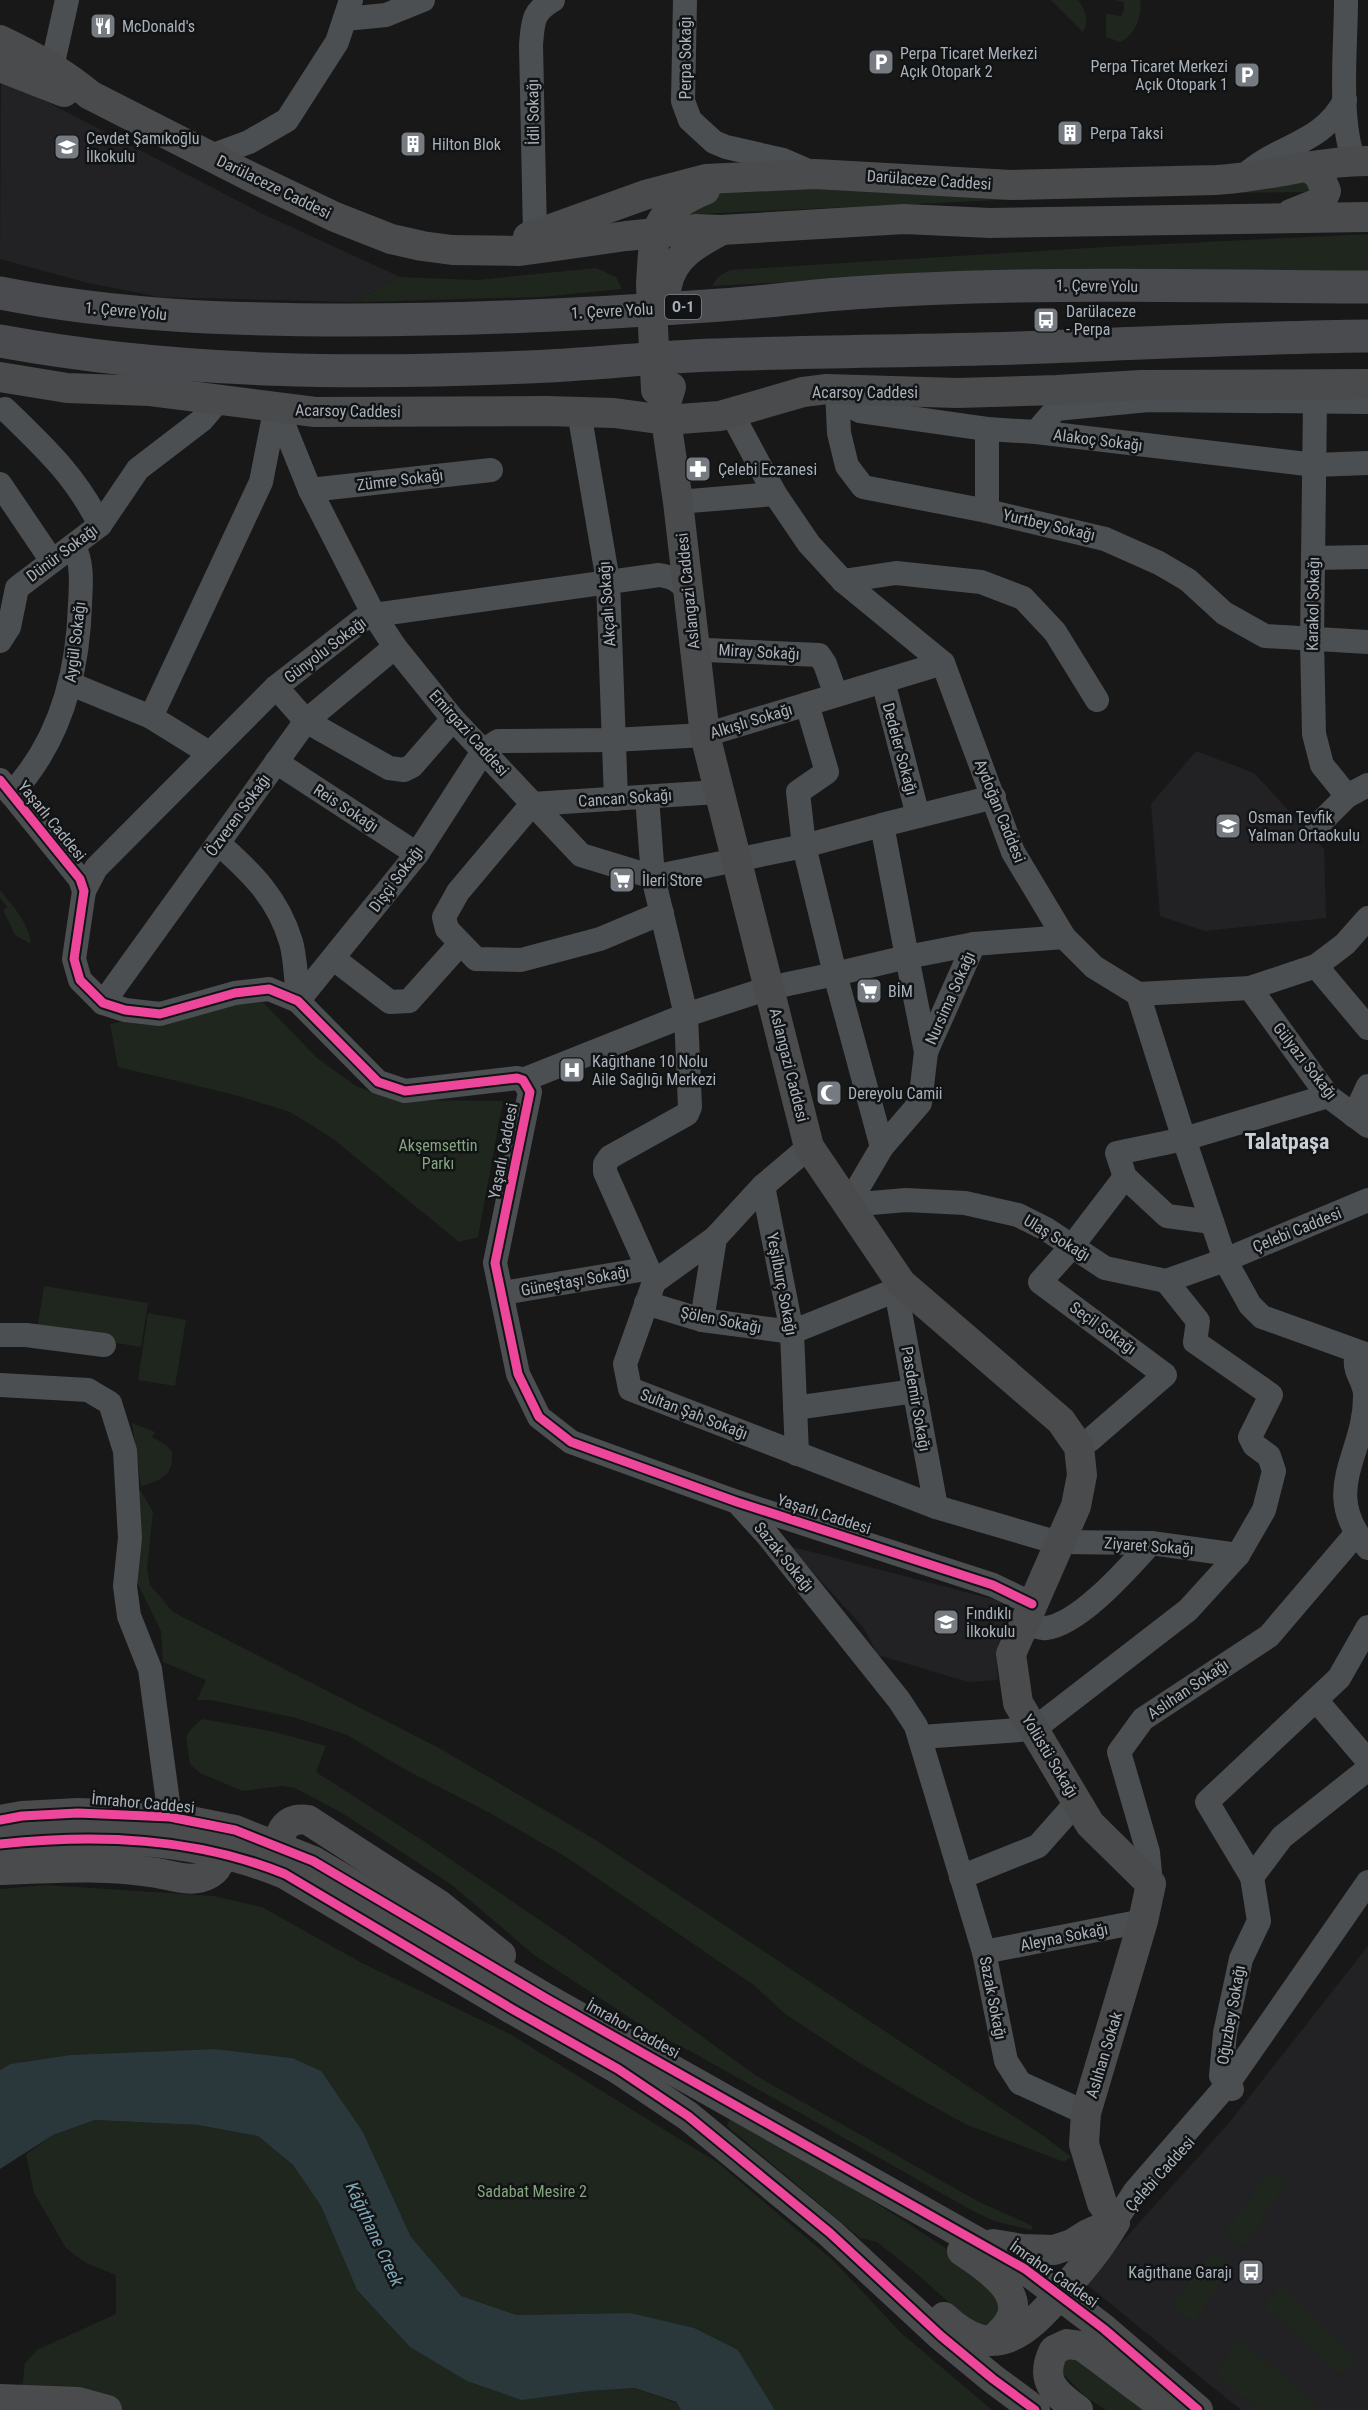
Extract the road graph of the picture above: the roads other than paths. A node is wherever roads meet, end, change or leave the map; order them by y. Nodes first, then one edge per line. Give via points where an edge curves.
1 (67, 0) edge
2 (423, 0) edge
3 (553, 0) edge
4 (685, 0) edge
5 (1346, 0) edge
6 (348, 9) edge
7 (0, 40) edge
8 (0, 67) edge
9 (52, 67) junction
10 (90, 95) junction
11 (1346, 100) junction
12 (211, 156) junction
13 (1307, 166) junction
14 (1363, 168) edge
15 (815, 174) junction
16 (733, 179) junction
17 (1242, 179) junction
18 (1368, 217) edge
19 (1276, 218) junction
20 (721, 231) junction
21 (657, 233) junction
22 (582, 241) junction
23 (537, 242) junction
24 (659, 286) junction
25 (1368, 287) edge
26 (0, 293) edge
27 (1368, 336) edge
28 (0, 341) edge
29 (1368, 373) edge
30 (13, 379) edge
31 (837, 384) junction
32 (1368, 384) edge
33 (219, 400) junction
34 (665, 400) junction
35 (1315, 401) junction
36 (1368, 402) edge
37 (276, 406) junction
38 (578, 407) junction
39 (2, 411) edge
40 (732, 414) junction
41 (987, 429) junction
42 (1036, 432) junction
43 (1368, 463) edge
44 (1316, 465) junction
45 (491, 470) dead end
46 (0, 484) edge
47 (310, 490) junction
48 (775, 494) junction
49 (678, 502) junction
50 (987, 511) junction
51 (100, 525) junction
52 (74, 546) junction
53 (1368, 557) edge
54 (1313, 558) junction
55 (52, 561) junction
56 (608, 580) junction
57 (843, 581) junction
58 (8, 587) edge
59 (687, 591) junction
60 (374, 615) junction
61 (0, 641) edge
62 (1312, 641) junction
63 (1368, 642) edge
64 (395, 647) junction
65 (695, 660) junction
66 (943, 663) junction
67 (883, 681) junction
68 (71, 684) junction
69 (276, 687) junction
70 (836, 695) junction
71 (1097, 700) dead end
72 (807, 704) junction
73 (151, 717) junction
74 (453, 719) junction
75 (306, 721) junction
76 (705, 735) junction
77 (613, 740) junction
78 (484, 750) junction
79 (209, 753) junction
80 (276, 762) junction
81 (6, 787) edge
82 (1358, 790) edge
83 (718, 792) junction
84 (647, 796) junction
85 (994, 797) junction
86 (616, 799) junction
87 (532, 804) junction
88 (918, 816) junction
89 (882, 825) junction
90 (1317, 826) dead end
91 (218, 843) junction
92 (804, 846) junction
93 (417, 854) junction
94 (736, 862) junction
95 (653, 877) junction
96 (84, 891) junction
97 (662, 913) junction
98 (1368, 918) edge
99 (1064, 937) junction
100 (460, 944) junction
101 (974, 944) junction
102 (907, 957) junction
103 (334, 959) junction
104 (1317, 966) junction
105 (835, 974) junction
106 (770, 988) junction
107 (1250, 988) junction
108 (1138, 994) junction
109 (298, 1002) junction
110 (103, 1003) junction
111 (686, 1015) junction
112 (1368, 1028) edge
113 (926, 1052) junction
114 (523, 1080) junction
115 (1368, 1086) edge
116 (1328, 1096) junction
117 (1361, 1121) edge
118 (1184, 1139) junction
119 (809, 1147) junction
120 (882, 1147) junction
121 (1125, 1177) junction
122 (763, 1186) junction
123 (1368, 1200) edge
124 (848, 1205) junction
125 (1368, 1215) edge
126 (1212, 1222) junction
127 (715, 1238) junction
128 (1073, 1245) junction
129 (1226, 1260) junction
130 (1166, 1281) junction
131 (649, 1284) junction
132 (899, 1286) junction
133 (503, 1293) junction
134 (702, 1320) junction
135 (792, 1332) junction
136 (0, 1335) edge
137 (104, 1345) dead end
138 (1364, 1359) edge
139 (0, 1385) edge
140 (915, 1391) junction
141 (795, 1408) junction
142 (1079, 1447) junction
143 (797, 1454) junction
144 (737, 1502) junction
145 (936, 1508) junction
146 (1362, 1541) edge
147 (1060, 1542) junction
148 (1151, 1543) junction
149 (1238, 1555) junction
150 (1028, 1612) junction
151 (1368, 1627) edge
152 (1316, 1700) junction
153 (1034, 1729) junction
154 (921, 1737) junction
155 (1368, 1761) edge
156 (1368, 1769) edge
157 (1077, 1802) junction
158 (170, 1817) junction
159 (0, 1820) edge
160 (220, 1839) junction
161 (0, 1844) edge
162 (278, 1846) junction
163 (0, 1870) edge
164 (285, 1874) junction
165 (961, 1877) junction
166 (1252, 1877) junction
167 (1368, 1882) edge
168 (1151, 1884) junction
169 (1368, 1898) edge
170 (1143, 1921) junction
171 (984, 1952) junction
172 (1230, 2087) junction
173 (1086, 2113) junction
174 (884, 2189) junction
175 (1116, 2222) junction
176 (979, 2242) junction
177 (883, 2281) junction
178 (1060, 2294) junction
179 (990, 2341) junction
180 (0, 2399) edge
181 (107, 2410) edge
182 (1035, 2410) edge
183 (1078, 2410) edge
184 (1168, 2410) edge
185 (1197, 2410) edge

1 - 9 street
2 - 6 street via 387,15
3 - 23 street, İdil Sokağı via 542,6 533,22 531,45
4 - 15 street, Perpa Sokağı via 683,100 690,120 714,142 783,160
5 - 11 street
6 - 12 street via 337,42 286,120 249,142
7 - 9 main road, Darülaceze Caddesi
8 - 10 main road via 59,91
9 - 10 main road, Darülaceze Caddesi
10 - 12 main road, Darülaceze Caddesi
11 - 14 street via 1348,142
11 - 17 street via 1338,115 1319,132 1268,159
12 - 23 main road, Darülaceze Caddesi via 335,217 391,239 452,250 502,250
13 - 14 main road, Darülaceze Caddesi
13 - 17 main road, Darülaceze Caddesi
13 - 19 main road via 1322,181 1324,198 1314,206
15 - 16 main road, Darülaceze Caddesi
15 - 17 main road, Darülaceze Caddesi via 1011,185
16 - 21 main road, Aslangazi Caddesi via 671,207
16 - 23 main road, Darülaceze Caddesi via 706,179 645,195
18 - 19 main road, Darülaceze Caddesi
19 - 20 main road, Darülaceze Caddesi via 990,224 904,219
20 - 21 main road, Darülaceze Caddesi
20 - 24 main road via 682,255
21 - 22 main road, Darülaceze Caddesi
21 - 24 main road, Aslangazi Caddesi via 653,251
22 - 23 main road, Darülaceze Caddesi
22 - 24 main road via 626,253
24 - 34 main road, Aslangazi Caddesi, bridge
25 - 26 highway, 1. Çevre Yolu / O-1 via 996,286 459,320 142,314
27 - 28 highway via 315,370 180,363 40,349
29 - 31 main road, Acarsoy Caddesi via 1140,373 1032,382
30 - 33 main road, Acarsoy Caddesi via 67,388 150,391
30 - 39 street
31 - 32 main road, Acarsoy Caddesi via 957,393 1141,385
31 - 34 main road, Acarsoy Caddesi via 802,380 713,407
31 - 40 main road, Acarsoy Caddesi
31 - 41 street, Alakoç Sokağı via 850,406 860,411
31 - 50 street, Yurtbey Sokağı via 839,434 847,466 864,487
33 - 37 main road, Acarsoy Caddesi
33 - 51 street, Dünür Sokağı via 202,420 138,469
34 - 38 main road, Acarsoy Caddesi via 648,416
34 - 40 main road, Acarsoy Caddesi
34 - 49 main road, Aslangazi Caddesi
35 - 36 street
35 - 42 street via 1148,400 1056,409
35 - 44 street, Karakol Sokağı
37 - 38 main road, Acarsoy Caddesi via 315,412
37 - 47 street, Emirgazi Caddesi
37 - 73 street via 261,482
38 - 56 street, Akçalı Sokağı
39 - 51 street via 56,458 86,497
40 - 48 street, Aydoğan Caddesi
41 - 42 street, Alakoç Sokağı
41 - 50 street
42 - 44 street, Alakoç Sokağı
43 - 44 street, Alakoç Sokağı
44 - 54 street, Karakol Sokağı
45 - 47 street, Zümre Sokağı
46 - 55 street
47 - 60 street, Emirgazi Caddesi
48 - 49 street
48 - 57 street, Aydoğan Caddesi via 809,544
49 - 59 main road, Aslangazi Caddesi
50 - 62 street, Yurtbey Sokağı via 1105,539 1188,580 1224,613 1265,636
51 - 52 street, Dünür Sokağı
52 - 55 street, Dünür Sokağı
52 - 68 street, Aygül Sokağı via 81,564 81,598
53 - 54 street
54 - 62 street, Karakol Sokağı
55 - 58 street, Dünür Sokağı
56 - 59 street via 660,575 682,583
56 - 60 street
56 - 77 street, Akçalı Sokağı
57 - 66 street, Aydoğan Caddesi
57 - 71 street via 896,573 981,582 1023,598 1055,632
58 - 61 street, Dünür Sokağı via 9,627
59 - 65 main road, Aslangazi Caddesi
60 - 64 street, Emirgazi Caddesi
60 - 69 street, Günyolu Sokağı via 362,620
62 - 63 street, Yurtbey Sokağı
62 - 82 street, Karakol Sokağı via 1314,734 1322,765
64 - 74 street, Emirgazi Caddesi
64 - 75 street, Özveren Sokağı
65 - 70 street, Miray Sokağı via 706,650 819,655
65 - 76 main road, Aslangazi Caddesi
66 - 67 street, Alkışlı Sokağı
66 - 85 street, Aydoğan Caddesi
67 - 70 street, Alkışlı Sokağı
67 - 88 street, Dedeler Sokağı
68 - 73 street
68 - 81 street, Aygül Sokağı via 51,741 28,776
69 - 75 street
69 - 79 street, Günyolu Sokağı
70 - 72 street, Alkışlı Sokağı
72 - 76 street, Alkışlı Sokağı
72 - 92 street via 827,772 798,792
73 - 79 street
74 - 75 street via 404,770 389,768
74 - 78 street, Emirgazi Caddesi
75 - 80 street, Özveren Sokağı
76 - 77 street, Alkışlı Sokağı
76 - 83 main road, Aslangazi Caddesi
77 - 78 street, Alkışlı Sokağı via 498,741
77 - 86 street, Akçalı Sokağı
78 - 87 street, Emirgazi Caddesi
78 - 93 street, Dişçi Sokağı
79 - 96 street, Günyolu Sokağı via 96,868
80 - 91 street, Özveren Sokağı
80 - 93 street, Reis Sokağı
81 - 96 street, Yaşarlı Caddesi via 80,879
82 - 90 street
83 - 84 street, Cancan Sokağı
83 - 94 main road, Aslangazi Caddesi
84 - 86 street, Cancan Sokağı
84 - 95 street
85 - 88 street
85 - 99 street, Aydoğan Caddesi via 1013,852
86 - 87 street, Cancan Sokağı
87 - 95 street, Emirgazi Caddesi via 580,855
87 - 100 street via 458,892 444,917 447,929
88 - 89 street
89 - 92 street
89 - 102 street
91 - 109 street via 246,867 272,898 291,942
91 - 110 street, Özveren Sokağı
92 - 94 street
92 - 105 street
93 - 103 street, Dişçi Sokağı
94 - 95 street
94 - 106 main road, Aslangazi Caddesi
95 - 97 street
96 - 110 street, Yaşarlı Caddesi via 74,959 80,980
97 - 100 street via 600,939 521,960 476,959
97 - 111 street
98 - 104 street via 1346,944
99 - 101 street
99 - 108 street, Aydoğan Caddesi via 1094,967
100 - 103 street via 410,1001 390,1002
101 - 102 street
101 - 113 street, Nursima Sokağı
102 - 105 street
102 - 113 street
103 - 109 street, Dişçi Sokağı
104 - 107 street
104 - 112 street
105 - 106 street
105 - 120 street
106 - 111 street
106 - 119 main road, Aslangazi Caddesi
107 - 108 street
107 - 116 street, Gülyazı Sokağı
108 - 118 street
109 - 110 street, Yaşarlı Caddesi via 269,989 235,993 159,1014
109 - 114 street, Yaşarlı Caddesi via 378,1082 405,1091 517,1077
111 - 114 street
111 - 131 street via 690,1107 687,1114 610,1157 605,1164
113 - 120 street via 920,1103
114 - 133 street, Yaşarlı Caddesi via 530,1092 495,1263
115 - 117 street
116 - 117 street, Gülyazı Sokağı
116 - 118 street
118 - 121 street via 1117,1153
118 - 126 street
119 - 122 street
119 - 124 main road, Aslangazi Caddesi
120 - 124 street
121 - 126 street via 1167,1216
121 - 128 street
122 - 127 street
122 - 135 street, Yeşilburç Sokağı
123 - 129 street, Çelebi Caddesi
124 - 128 street, Ulaş Sokağı via 906,1200 965,1203 1018,1215
124 - 132 main road, Aslangazi Caddesi
125 - 129 street, Çelebi Caddesi via 1238,1261
126 - 129 street
127 - 131 street
127 - 134 street
128 - 130 street, Ulaş Sokağı via 1105,1268
128 - 142 street, Seçil Sokağı via 1040,1282 1166,1375
129 - 130 street
129 - 138 street via 1250,1305 1262,1317
130 - 149 street via 1198,1321 1195,1342 1271,1395 1250,1437 1269,1456 1274,1471 1264,1510
131 - 133 street, Güneştaşı Sokağı
131 - 134 street, Şölen Sokağı
131 - 143 street, Sultan Şah Sokağı via 625,1364 630,1389
132 - 135 street, Şölen Sokağı
132 - 140 street, Pasdemir Sokağı
132 - 142 main road, Aslangazi Caddesi via 1061,1421
133 - 144 street, Yaşarlı Caddesi via 518,1374 539,1417 571,1442
134 - 135 street, Şölen Sokağı
135 - 141 street, Yeşilburç Sokağı
136 - 137 street
138 - 146 street via 1355,1366 1365,1392 1362,1425 1343,1495
139 - 158 street via 88,1390 110,1403 125,1451 130,1538 125,1587 129,1616 150,1669
140 - 141 street
140 - 145 street, Pasdemir Sokağı
141 - 143 street, Yeşilburç Sokağı
142 - 147 main road, Aslangazi Caddesi via 1082,1475 1076,1506
143 - 145 street, Sultan Şah Sokağı
144 - 150 street, Yaşarlı Caddesi via 993,1585
144 - 154 street, Sazak Sokağı via 899,1700
145 - 147 street, Sultan Şah Sokağı
146 - 168 street, Aslıhan Sokağı via 1269,1636 1143,1719 1119,1752 1148,1852
147 - 148 street, Ziyaret Sokağı
147 - 150 main road, Aslangazi Caddesi
148 - 149 street, Ziyaret Sokağı
148 - 150 street, Yaşarlı Caddesi via 1107,1592 1059,1625 1044,1628
149 - 153 street via 1188,1610
150 - 153 main road, Yolüstü Sokağı via 1011,1654 1018,1703
151 - 152 street via 1339,1678
152 - 155 street
152 - 166 street via 1207,1802
153 - 154 street
153 - 157 main road, Yolüstü Sokağı
154 - 165 street, Sazak Sokağı
156 - 166 street via 1282,1837
157 - 165 street via 1038,1846
157 - 168 main road, Yolüstü Sokağı via 1090,1824
158 - 159 main road, İmrahor Caddesi via 78,1813
158 - 160 main road, İmrahor Caddesi
160 - 161 main road, İmrahor Caddesi
160 - 162 main road, İmrahor Caddesi
160 - 163 main road via 219,1865 200,1878 68,1867
160 - 164 main road, İmrahor Caddesi via 250,1860
162 - 164 main road
162 - 174 main road, İmrahor Caddesi via 313,1861 547,1999
164 - 177 main road, İmrahor Caddesi via 651,2090 688,2116
165 - 171 street, Sazak Sokağı
166 - 172 street, Oğuzbey Sokağı via 1259,1921 1241,1959 1225,2033 1221,2076
167 - 172 street, Çelebi Caddesi
168 - 170 main road, Aslıhan Sokak
169 - 172 street, Çelebi Caddesi via 1322,1970
170 - 171 street, Aleyna Sokağı
170 - 173 main road, Aslıhan Sokak
171 - 173 street, Sazak Sokağı via 1006,2061 1020,2083
172 - 175 street, Çelebi Caddesi via 1137,2202
173 - 175 main road, Aslıhan Sokak via 1084,2144 1102,2203
174 - 176 main road, İmrahor Caddesi
174 - 179 main road via 928,2227 985,2266 1009,2290 1014,2308 1012,2319
175 - 176 main road via 1054,2250
175 - 178 main road
176 - 178 main road, İmrahor Caddesi
177 - 179 main road via 919,2297 963,2334
177 - 182 main road, İmrahor Caddesi via 941,2336
178 - 179 main road via 1026,2329 1014,2337
178 - 185 main road, İmrahor Caddesi
180 - 181 main road via 78,2402
183 - 184 main road via 1058,2395 1047,2372 1054,2350 1067,2344 1082,2346

